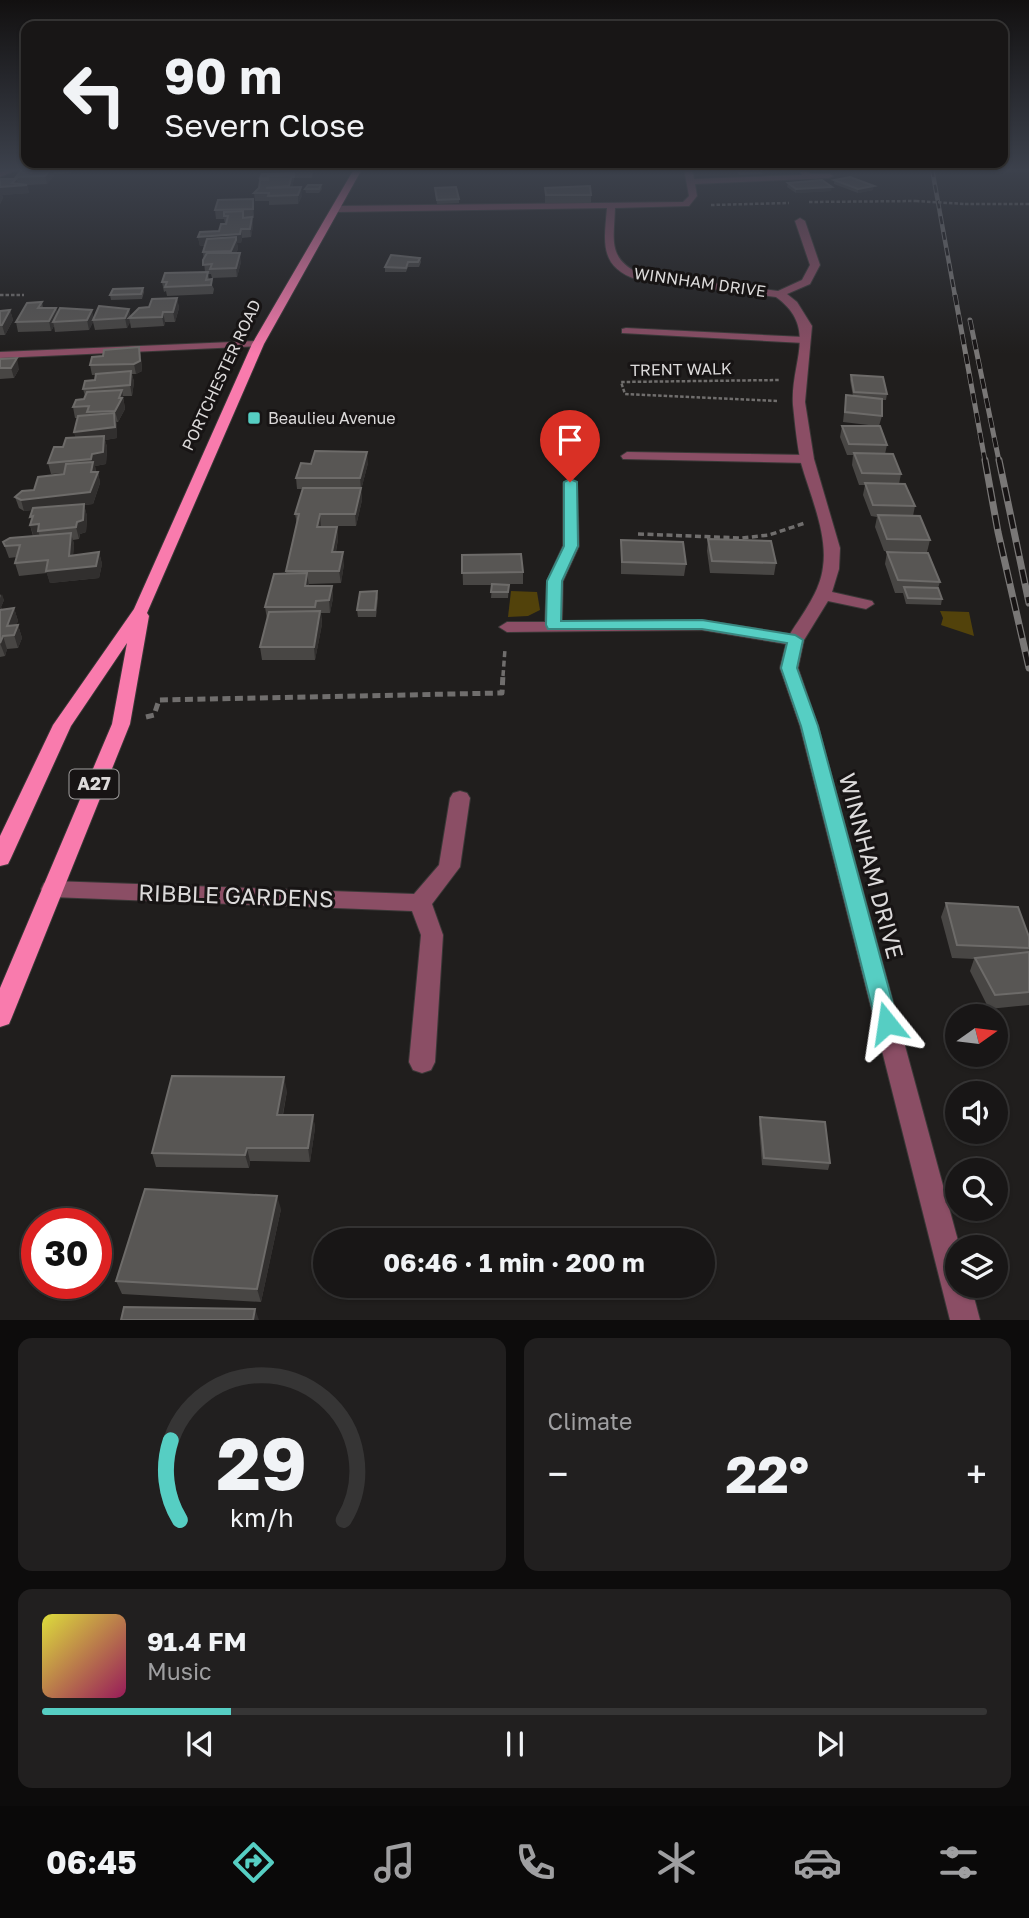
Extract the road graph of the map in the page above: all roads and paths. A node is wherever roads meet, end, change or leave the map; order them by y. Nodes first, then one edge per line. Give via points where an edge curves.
1 (324, 231) edge
2 (610, 231) edge
3 (803, 231) edge
4 (779, 293) junction
5 (0, 295) edge
6 (24, 295) dead end
7 (626, 331) dead end
8 (804, 340) junction
9 (258, 344) junction
10 (0, 355) edge
11 (803, 380) junction
12 (799, 402) junction
13 (627, 456) dead end
14 (807, 459) junction
15 (570, 482) dead end
16 (822, 517) junction
17 (638, 534) dead end
18 (823, 595) junction
19 (866, 604) dead end
20 (142, 609) junction
21 (553, 625) junction
22 (507, 627) joint
23 (795, 640) junction
24 (121, 724) junction
25 (460, 799) dead end
26 (0, 859) edge
27 (52, 889) junction
28 (420, 903) junction
29 (0, 1017) edge
30 (422, 1062) dead end
31 (965, 1320) edge

1 - 9 main road, PORTCHESTER ROAD / A27
2 - 4 street, WINNHAM DRIVE via 612,262 638,277
3 - 4 street via 815,265 806,282
4 - 8 street, WINNHAM DRIVE via 802,316
5 - 6 path
7 - 8 lane
8 - 11 street, WINNHAM DRIVE
9 - 10 street
9 - 20 main road, PORTCHESTER ROAD / A27
11 - 12 street, WINNHAM DRIVE
11 - 12 path, TRENT WALK via 621,382 625,394
12 - 14 street, WINNHAM DRIVE
13 - 14 lane
14 - 16 street, WINNHAM DRIVE
15 - 21 street via 571,546 555,581
16 - 17 path via 769,535 742,538
16 - 18 street, WINNHAM DRIVE via 832,548
18 - 19 street
18 - 23 street, WINNHAM DRIVE
20 - 24 main road, PORTCHESTER ROAD / A27
20 - 26 main road, PORTCHESTER ROAD / A27 via 62,725
21 - 22 street
21 - 23 street via 702,625
22 - 24 path via 502,693 159,700 154,715
23 - 31 street, WINNHAM DRIVE via 789,668 809,726
24 - 27 main road, PORTCHESTER ROAD / A27
25 - 28 street via 449,867
27 - 28 street, RIBBLE GARDENS
27 - 29 main road, PORTCHESTER ROAD / A27
28 - 30 street via 432,935

